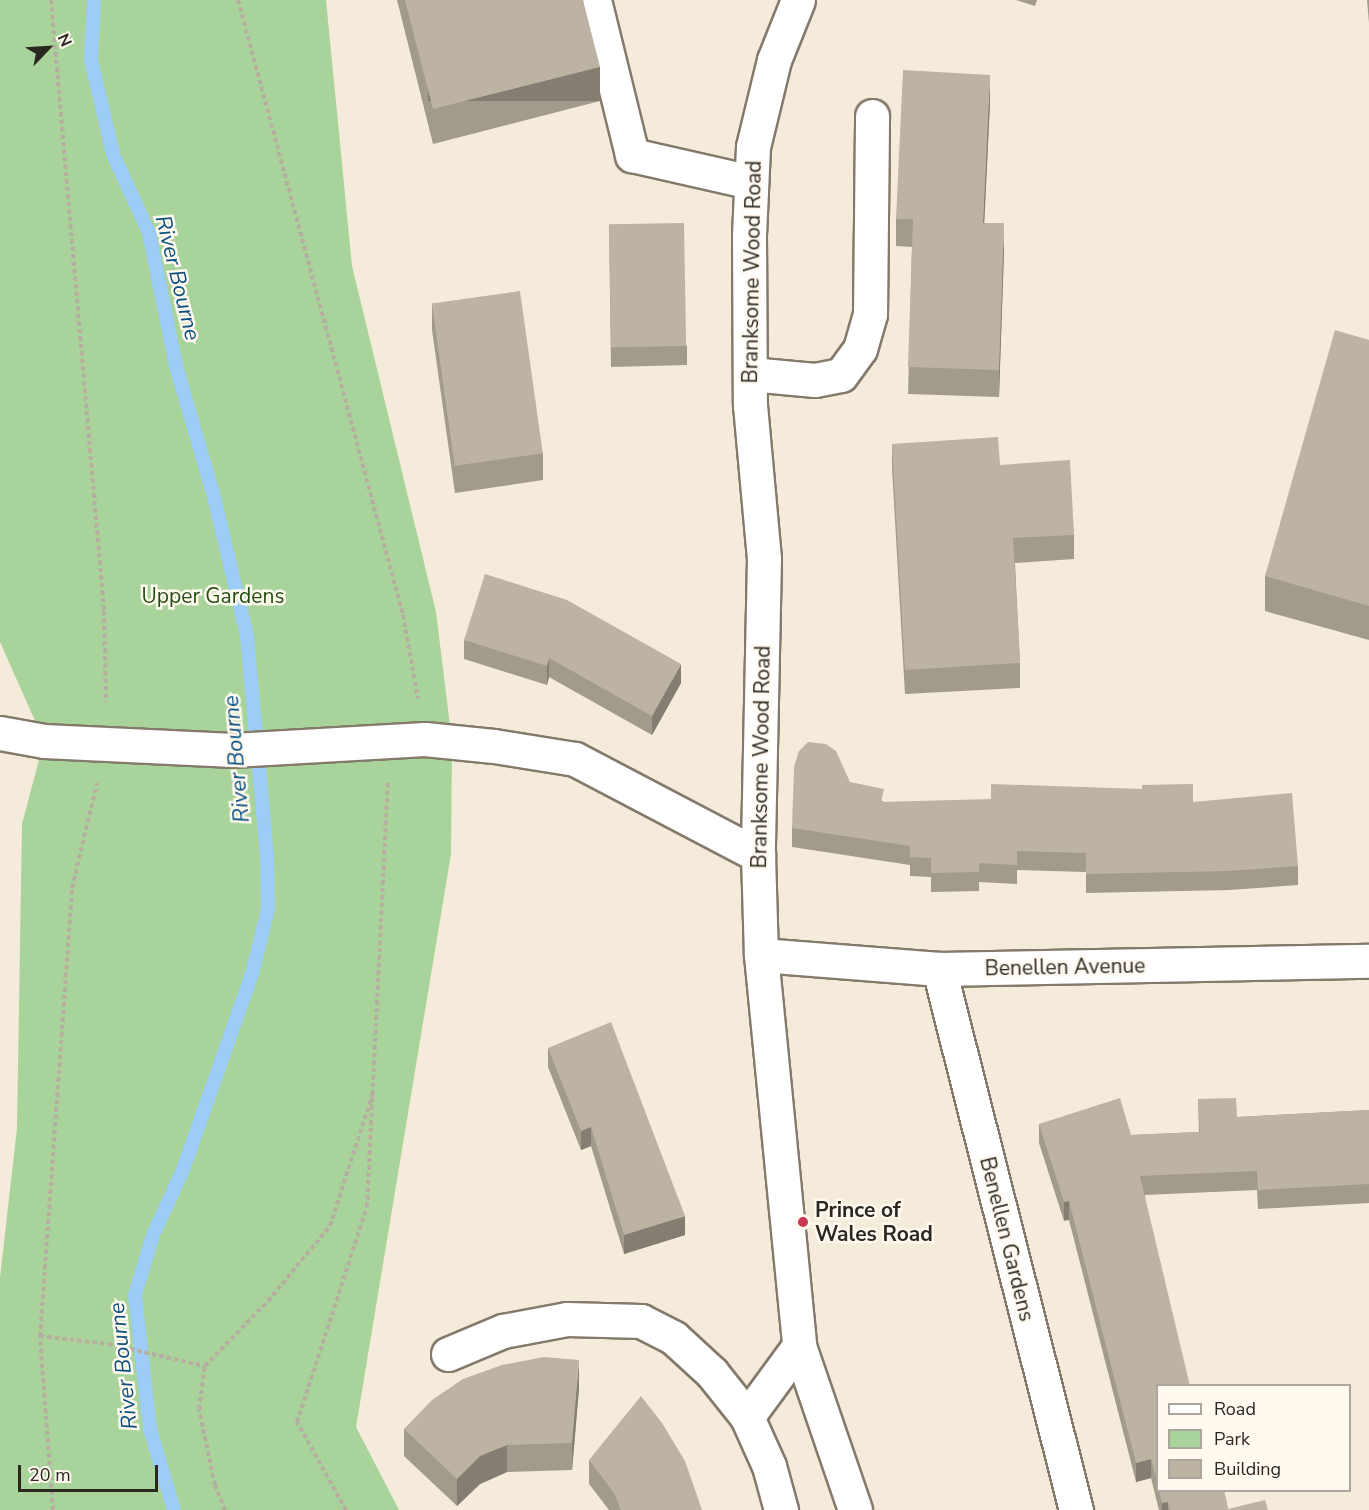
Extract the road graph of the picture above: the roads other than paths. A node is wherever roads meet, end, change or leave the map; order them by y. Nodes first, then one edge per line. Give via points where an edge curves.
1 (594, 0) edge
2 (798, 0) edge
3 (872, 116) dead end
4 (751, 182) junction
5 (750, 374) junction
6 (0, 733) edge
7 (758, 855) junction
8 (761, 955) junction
9 (1369, 961) edge
10 (939, 969) junction
11 (799, 1346) junction
12 (448, 1354) dead end
13 (747, 1417) junction
14 (781, 1510) edge
15 (855, 1510) edge
16 (1076, 1510) edge

1 - 4 street via 632,155
2 - 4 street, Branksome Wood Road via 774,60 753,147
3 - 5 street via 870,314 860,349 841,375 815,380
4 - 5 street, Branksome Wood Road
5 - 7 street, Branksome Wood Road via 764,558
6 - 7 street via 44,741 233,750 425,739 575,759
7 - 8 street, Branksome Wood Road
8 - 10 street, Benellen Avenue
8 - 11 street, Branksome Wood Road
9 - 10 street, Benellen Avenue
10 - 16 street, Benellen Gardens
11 - 13 street
11 - 15 street, Branksome Wood Road
12 - 13 street via 502,1331 567,1319 641,1322 674,1338 712,1373
13 - 14 street via 769,1466

